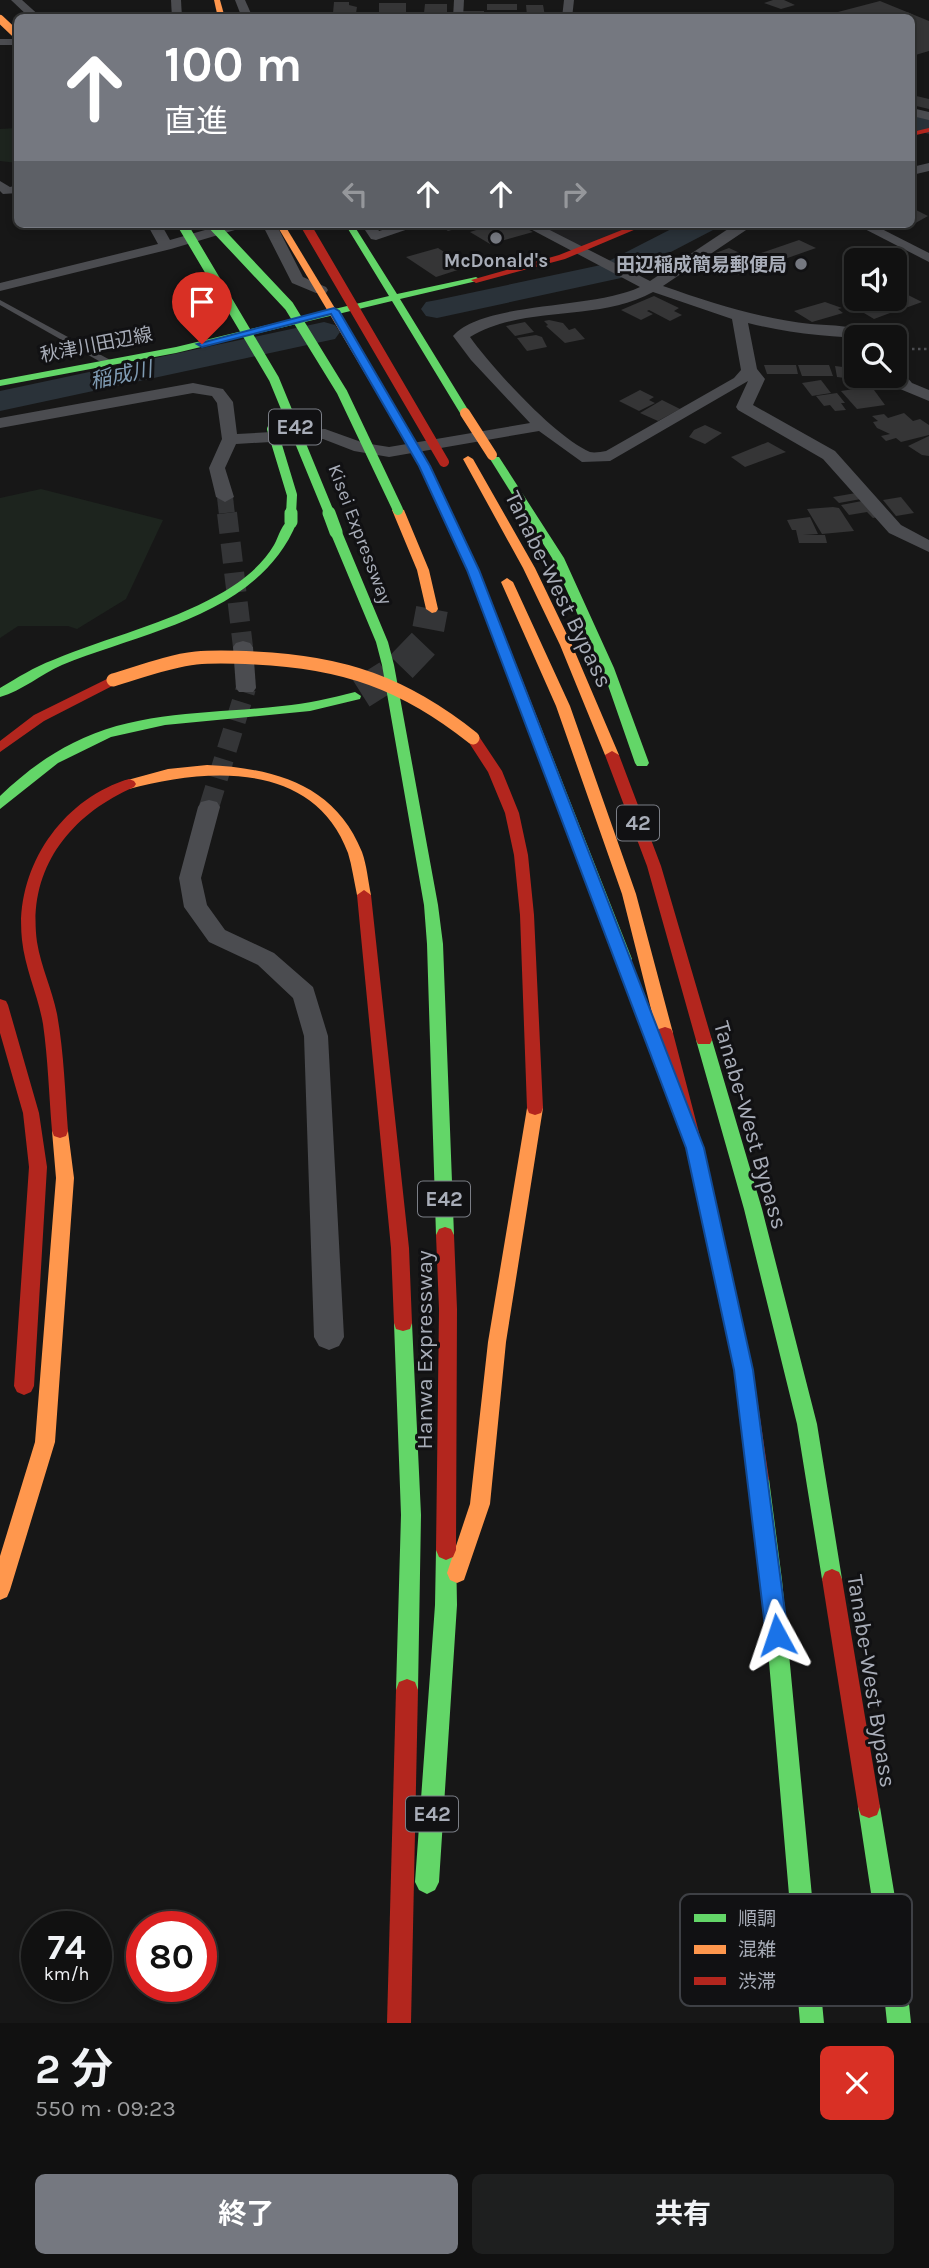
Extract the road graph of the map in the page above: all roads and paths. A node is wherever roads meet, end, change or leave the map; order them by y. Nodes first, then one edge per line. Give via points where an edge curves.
1 (16, 0) edge
2 (32, 14) edge
3 (0, 19) edge
4 (14, 32) edge
5 (156, 228) edge
6 (184, 228) edge
7 (216, 228) edge
8 (227, 228) edge
9 (271, 228) edge
10 (282, 228) edge
11 (307, 228) edge
12 (352, 228) edge
13 (371, 228) edge
14 (403, 228) edge
15 (536, 228) edge
16 (635, 228) edge
17 (742, 228) edge
18 (870, 228) edge
19 (166, 246) junction
20 (582, 252) junction
21 (929, 258) edge
22 (649, 286) junction
23 (0, 287) edge
24 (321, 290) junction
25 (369, 295) dead end
26 (395, 298) junction
27 (0, 302) edge
28 (334, 311) junction
29 (739, 317) junction
30 (386, 323) dead end
31 (243, 327) junction
32 (844, 332) edge
33 (907, 349) edge
34 (929, 349) edge
35 (109, 363) junction
36 (749, 370) junction
37 (254, 377) dead end
38 (0, 383) edge
39 (907, 386) edge
40 (929, 396) edge
41 (267, 414) dead end
42 (0, 423) edge
43 (447, 425) dead end
44 (542, 426) junction
45 (230, 439) junction
46 (448, 468) dead end
47 (225, 497) tunnel mouth
48 (929, 547) edge
49 (500, 568) dead end
50 (432, 609) tunnel mouth
51 (243, 647) tunnel mouth
52 (390, 679) joint
53 (246, 688) tunnel mouth
54 (0, 694) edge
55 (355, 696) tunnel mouth
56 (0, 748) edge
57 (649, 785) dead end
58 (0, 804) edge
59 (209, 807) tunnel mouth
60 (630, 976) dead end
61 (639, 1000) dead end
62 (0, 1005) edge
63 (712, 1008) dead end
64 (695, 1148) junction
65 (753, 1209) junction
66 (329, 1337) dead end
67 (23, 1399) dead end
68 (16, 1478) dead end
69 (10, 1558) junction
70 (0, 1590) edge
71 (446, 1605) junction
72 (425, 1893) dead end
73 (800, 1894) edge
74 (883, 1894) edge
75 (416, 1984) dead end
76 (399, 2023) edge
77 (412, 2023) edge

1 - 2 street
3 - 4 main road, bridge
5 - 19 street
6 - 31 main road, Kisei Expressway / E42, bridge
7 - 50 main road, bridge via 289,306 342,392 398,510
8 - 19 street
9 - 24 street via 297,280
10 - 24 main road
11 - 46 main road, bridge
12 - 26 main road
13 - 14 street via 376,236
15 - 20 street
16 - 20 main road, 秋津川田辺線
17 - 22 street
18 - 21 street
19 - 23 street
20 - 22 street
20 - 26 main road, 秋津川田辺線
22 - 29 street
22 - 44 street via 616,301 525,314 470,328 461,336
24 - 28 main road
25 - 30 main road
26 - 28 main road, 秋津川田辺線
26 - 57 main road, 42, bridge via 558,558 608,668
27 - 35 lane
28 - 35 main road, 秋津川田辺線
28 - 60 main road via 424,466 473,570
29 - 32 street
29 - 36 street
31 - 37 main road
31 - 52 main road, Kisei Expressway / E42, bridge via 274,379 318,481 382,642
33 - 34 path
35 - 38 main road, 秋津川田辺線
36 - 44 street via 740,381 610,456 588,458
36 - 48 street via 757,379 744,407 830,455 895,529
39 - 40 street
41 - 54 main road, bridge via 292,495 291,522 282,544 263,568 228,592 53,664
42 - 45 street via 193,388 217,392 225,402
43 - 65 main road, Tanabe-West Bypass / 42 via 561,634 622,781 654,866
44 - 45 street via 389,452 325,435
45 - 47 street via 217,468
49 - 64 main road, Tanabe-West Bypass / 42 via 563,706 601,810 629,894
51 - 53 street
52 - 71 main road, Hanwa Expressway / E42 via 435,944 448,1309
55 - 58 main road via 283,712 169,719 105,732 54,755 19,781
56 - 71 main road, bridge via 54,709 113,680 196,658 287,657 363,671 415,693 452,717 495,771 512,813 521,855 536,1100 497,1342 480,1504
59 - 66 street via 190,878 196,907 217,936 266,959 304,994 316,1036
61 - 64 main road, 42
62 - 67 main road via 31,1112 38,1167
63 - 65 main road, 42
64 - 73 main road, Tanabe-West Bypass / 42 via 744,1370 769,1553
65 - 74 main road, Tanabe-West Bypass / 42 via 807,1424
68 - 69 main road
69 - 70 main road
69 - 76 main road via 45,1442 65,1178 48,1010 29,937 33,879 55,837 85,806 117,788 186,770 245,770 279,779 322,801 338,819 362,871 400,1248 411,1515
71 - 72 main road, Hanwa Expressway / E42
75 - 77 main road

